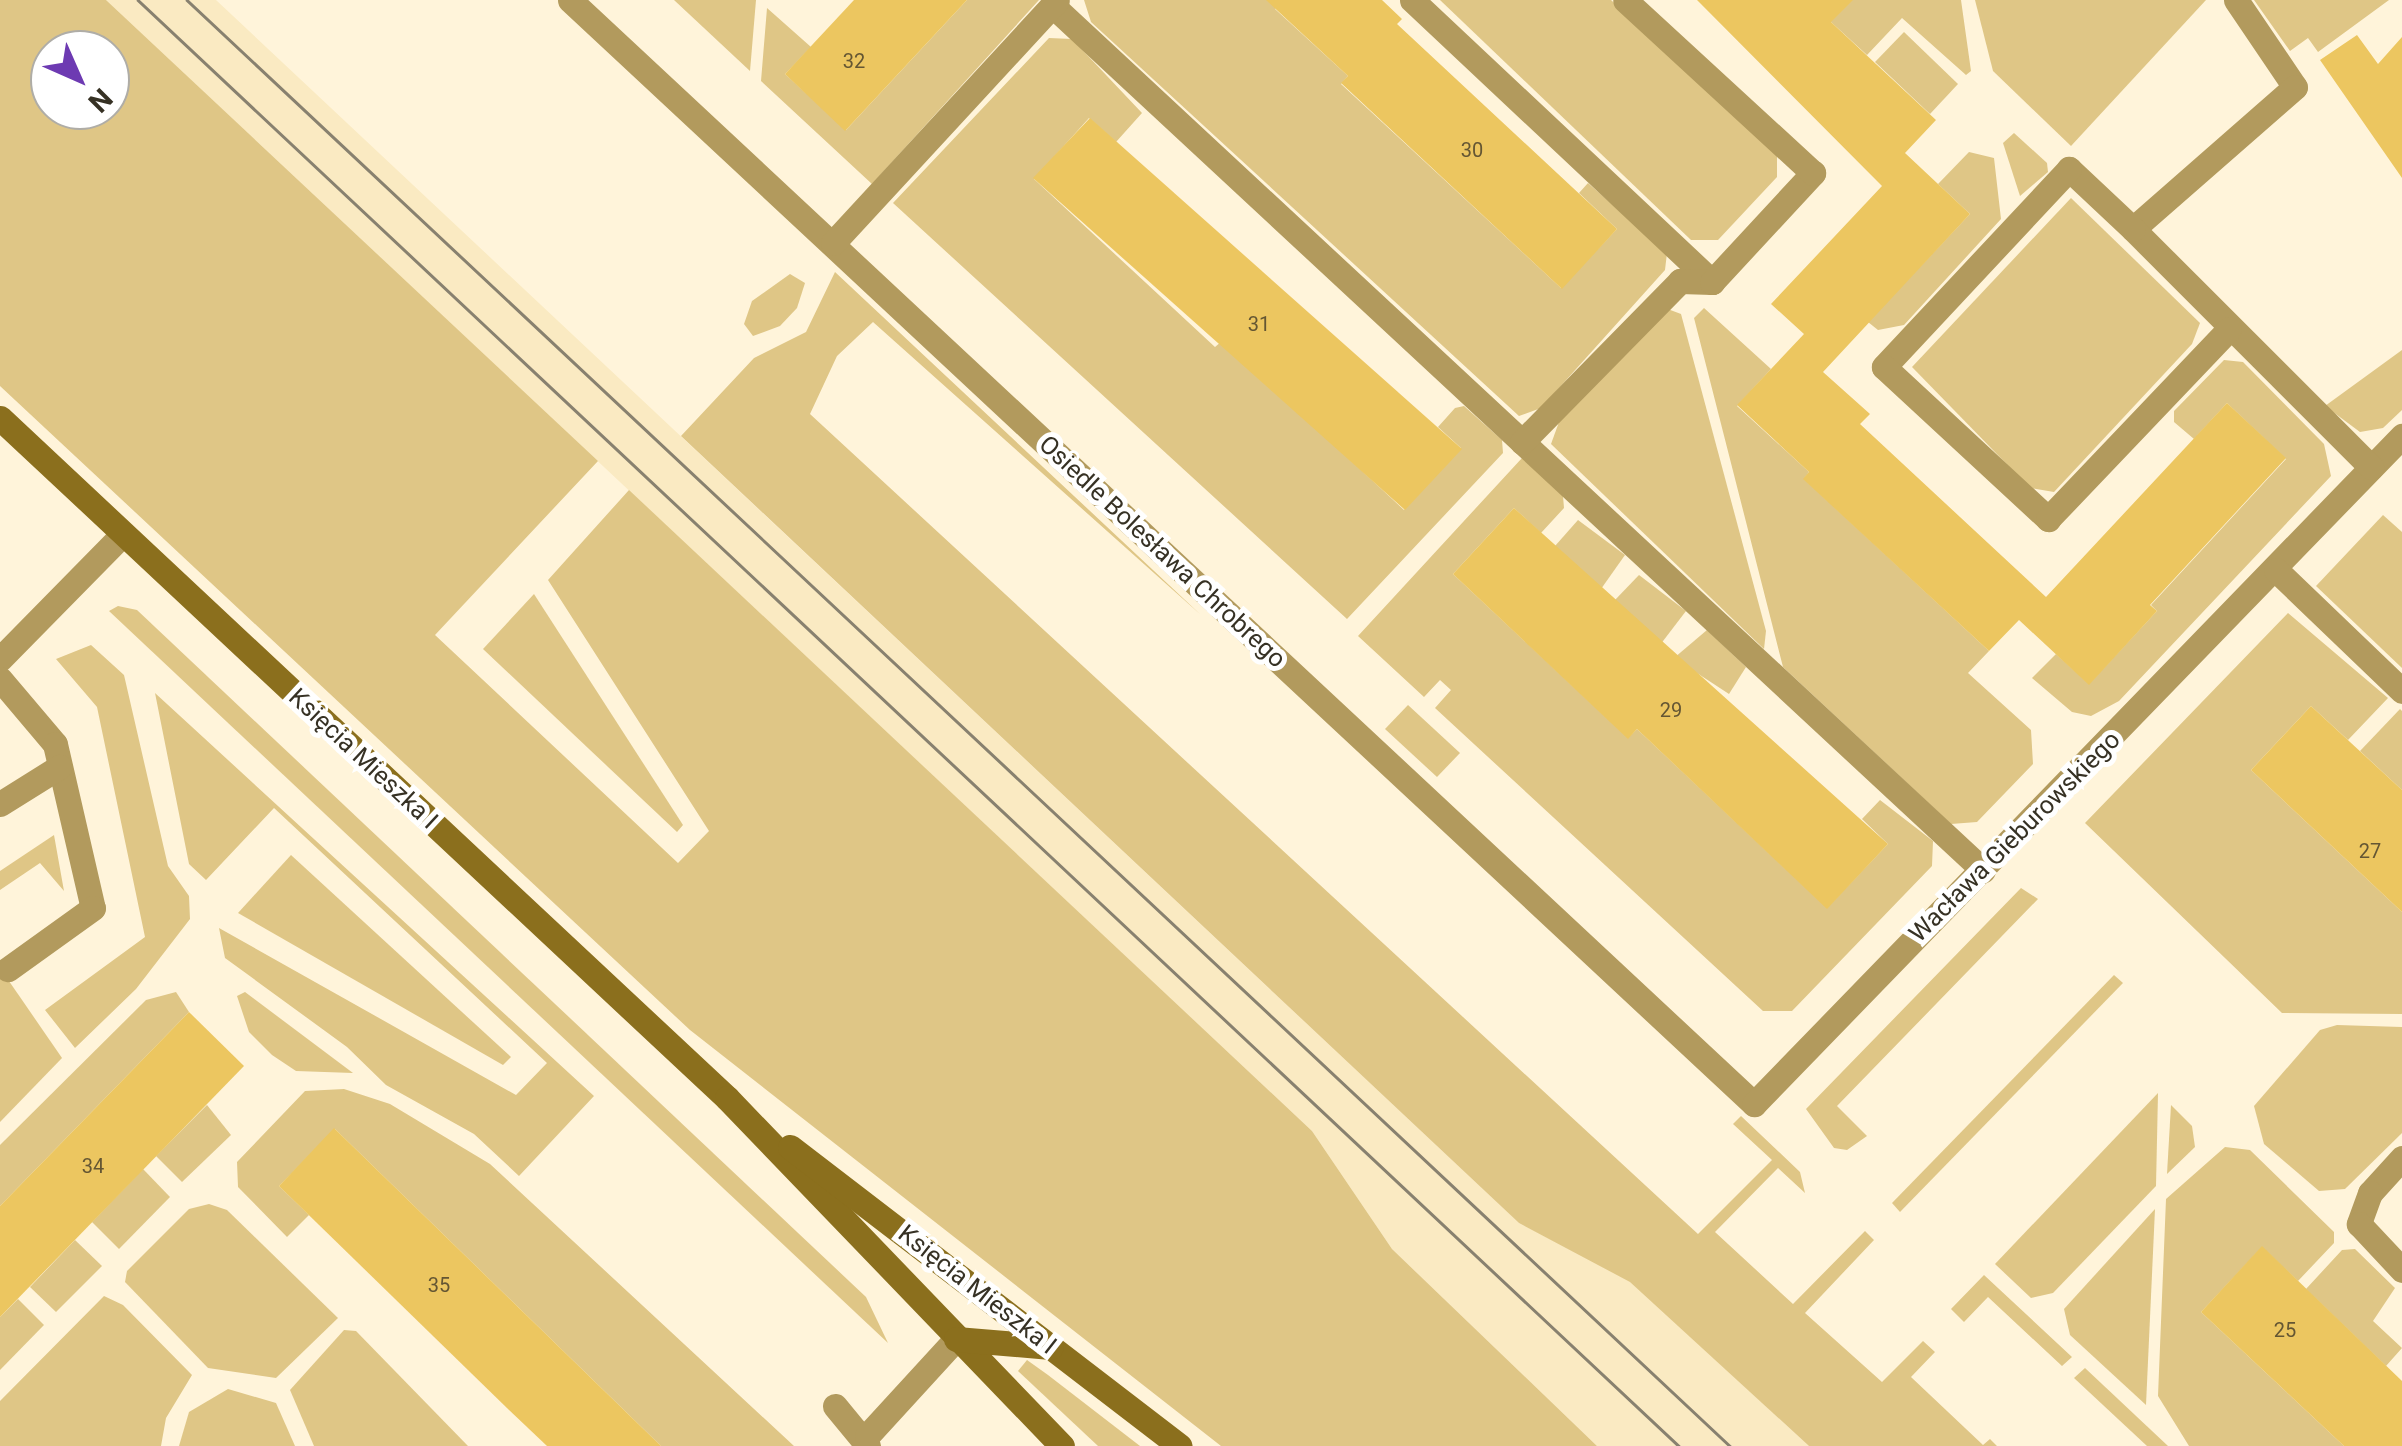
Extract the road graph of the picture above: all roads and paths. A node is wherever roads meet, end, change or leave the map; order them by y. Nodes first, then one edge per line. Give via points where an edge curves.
1 (570, 0) edge
2 (1412, 0) edge
3 (1626, 0) edge
4 (2236, 0) edge
5 (1055, 2) edge
6 (2133, 229) junction
7 (833, 244) junction
8 (1712, 282) junction
9 (2229, 328) junction
10 (0, 418) edge
11 (2402, 436) edge
12 (1522, 442) junction
13 (2372, 467) junction
14 (123, 534) junction
15 (2276, 570) junction
16 (0, 660) edge
17 (0, 678) edge
18 (2402, 691) edge
19 (59, 767) junction
20 (0, 804) edge
21 (1983, 870) junction
22 (8, 969) dead end
23 (727, 1098) junction
24 (1754, 1104) joint
25 (2402, 1158) edge
26 (2402, 1270) edge
27 (956, 1339) junction
28 (1051, 1347) junction
29 (836, 1406) dead end
30 (868, 1441) edge
31 (1062, 1446) edge
32 (1180, 1446) edge

1 - 7 street, Osiedle Bolesława Chrobrego
2 - 8 street
3 - 8 street via 1813,173
4 - 6 street via 2295,87
5 - 7 street
5 - 12 street
6 - 9 street
6 - 9 street via 2069,168 1884,366 2048,519
7 - 24 street, Osiedle Bolesława Chrobrego
8 - 12 street via 1680,281
9 - 13 street
10 - 14 street, Księcia Mieszka I
11 - 13 street, Wacława Gieburowskiego
12 - 21 street
13 - 15 street, Wacława Gieburowskiego
14 - 16 street
14 - 23 street, Księcia Mieszka I
15 - 18 street
15 - 21 street, Wacława Gieburowskiego
17 - 19 street via 46,725
19 - 20 street
19 - 22 street via 93,908
21 - 24 street, Wacława Gieburowskiego
23 - 27 street, Księcia Mieszka I
23 - 28 street, Księcia Mieszka I
25 - 26 street via 2360,1211 2367,1238
27 - 28 street
27 - 30 street
27 - 31 street, Księcia Mieszka I
28 - 32 street, Księcia Mieszka I
29 - 30 street

